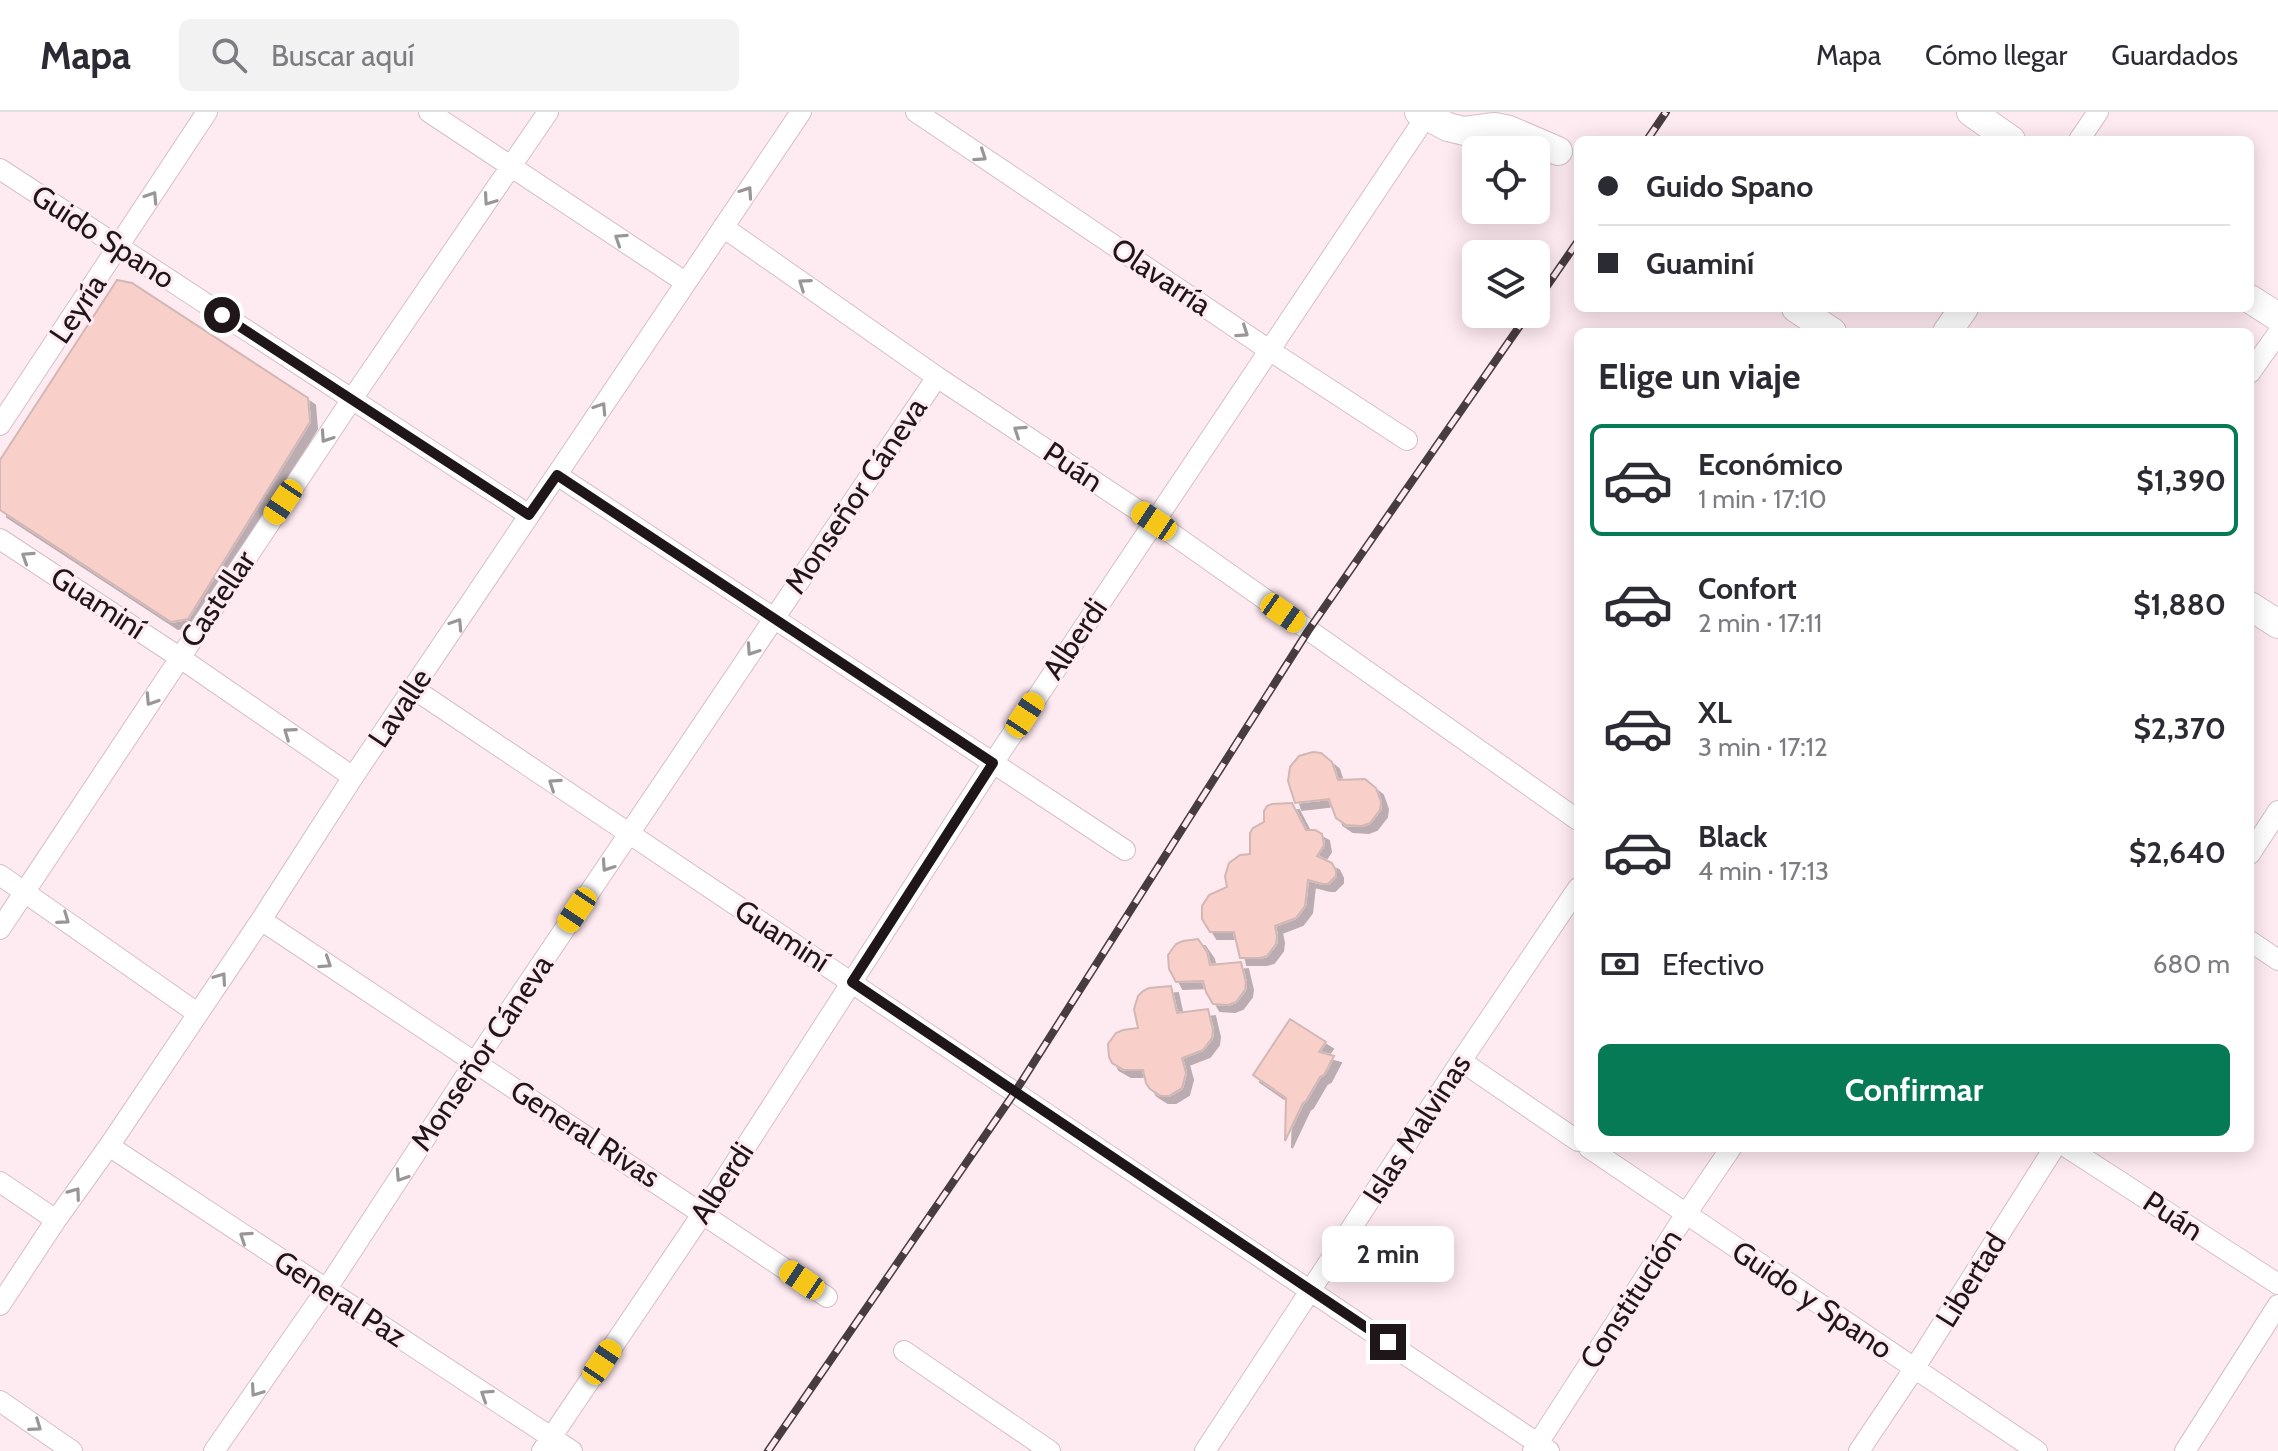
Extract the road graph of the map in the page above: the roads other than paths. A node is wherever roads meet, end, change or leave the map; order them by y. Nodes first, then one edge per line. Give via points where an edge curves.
1 (207, 112) edge
2 (429, 112) edge
3 (548, 112) edge
4 (801, 112) edge
5 (916, 112) edge
6 (1505, 112) edge
7 (1971, 112) edge
8 (2098, 112) edge
9 (1425, 113) edge
10 (2005, 136) edge
11 (2082, 136) edge
12 (1568, 157) edge
13 (511, 168) junction
14 (0, 169) edge
15 (723, 227) junction
16 (118, 248) junction
17 (685, 282) junction
18 (2254, 302) edge
19 (1802, 312) edge
20 (2278, 317) edge
21 (1826, 328) edge
22 (2278, 333) edge
23 (1269, 350) junction
24 (2254, 367) edge
25 (937, 377) junction
26 (352, 399) junction
27 (0, 425) edge
28 (1407, 440) dead end
29 (557, 475) junction
30 (529, 515) junction
31 (1154, 521) junction
32 (0, 539) edge
33 (2254, 609) edge
34 (774, 617) junction
35 (2278, 624) edge
36 (179, 657) junction
37 (414, 689) junction
38 (993, 763) junction
39 (353, 777) junction
40 (2278, 811) edge
41 (1574, 817) edge
42 (628, 834) junction
43 (2254, 848) edge
44 (1125, 850) dead end
45 (0, 875) edge
46 (25, 891) junction
47 (1574, 894) edge
48 (261, 920) junction
49 (0, 929) edge
50 (2254, 944) edge
51 (2278, 960) edge
52 (852, 982) junction
53 (197, 1013) junction
54 (1461, 1061) junction
55 (475, 1062) junction
56 (1574, 1138) edge
57 (109, 1146) junction
58 (1595, 1152) edge
59 (1728, 1152) edge
60 (2051, 1152) edge
61 (2074, 1152) edge
62 (0, 1182) edge
63 (703, 1213) junction
64 (1686, 1214) junction
65 (56, 1220) junction
66 (2278, 1284) edge
67 (326, 1290) junction
68 (1312, 1291) junction
69 (827, 1297) dead end
70 (0, 1305) edge
71 (2278, 1305) edge
72 (904, 1351) dead end
73 (1914, 1369) junction
74 (0, 1401) edge
75 (547, 1444) edge
76 (1540, 1448) edge
77 (72, 1451) edge
78 (214, 1451) edge
79 (572, 1451) edge
80 (1050, 1451) edge
81 (1205, 1451) edge
82 (1859, 1451) edge
83 (2037, 1451) edge
84 (2185, 1451) edge

16 -> 1 street, Leyría
2 - 13 street
3 - 13 street, Castellar
15 -> 4 street, Lavalle
5 -> 23 street, Olavarría
6 - 12 main road
7 - 10 main road
8 - 11 street
9 - 12 main road via 1464,131 1509,130
9 - 23 street, Alberdi
17 -> 13 street
13 -> 26 street, Castellar
14 - 16 street, Guido Spano
15 - 17 street, Lavalle
25 -> 15 street, Puán
16 - 26 street, Guido Spano
16 - 27 street, Leyría
29 -> 17 street, Lavalle
18 - 20 main road
19 - 21 main road
22 - 24 street
23 - 28 street, Olavarría
23 - 31 street, Alberdi
31 -> 25 street, Puán
25 - 34 street, Monseñor Cáneva
26 - 30 street, Guido Spano
26 -> 36 street, Castellar
29 - 30 street, Lavalle
29 - 34 street
37 -> 30 street, Lavalle
31 - 38 street, Alberdi
31 - 41 street, Puán
36 -> 32 street, Guaminí
33 - 35 main road
34 - 38 street
34 -> 42 street, Monseñor Cáneva
39 -> 36 street, Guaminí
36 -> 46 street, Castellar
37 - 39 street, Lavalle
42 -> 37 street, Guaminí
38 - 44 street
38 - 52 street, Alberdi
39 - 48 street, Lavalle
40 - 43 street
42 - 52 street, Guaminí
42 -> 55 street, Monseñor Cáneva
45 - 46 street
46 - 49 street, Castellar
46 -> 53 street
47 - 54 street, Islas Malvinas
53 -> 48 street, Lavalle
48 -> 55 street, General Rivas
50 - 51 street
52 - 63 street, Alberdi
52 - 68 street, Guaminí
53 - 57 street, Lavalle
54 - 56 street
54 - 68 street, Islas Malvinas
55 - 63 street, General Rivas
55 -> 67 street, Monseñor Cáneva
65 -> 57 street, Lavalle
67 -> 57 street, General Paz
58 - 64 street, Guido y Spano
59 - 64 street, Constitución
60 - 73 street, Libertad
61 - 66 street, Puán
62 - 65 street
63 - 69 street, General Rivas
63 - 75 street, Alberdi
64 - 73 street, Guido y Spano
64 - 76 street, Constitución
65 - 70 street, Lavalle
75 -> 67 street, General Paz
67 -> 78 street, Monseñor Cáneva
68 - 76 street, Guaminí
68 - 81 street, Islas Malvinas
71 - 84 street
72 - 80 street
73 - 82 street, Libertad
73 - 83 street, Guido y Spano
74 -> 77 street
75 - 79 street, General Paz

